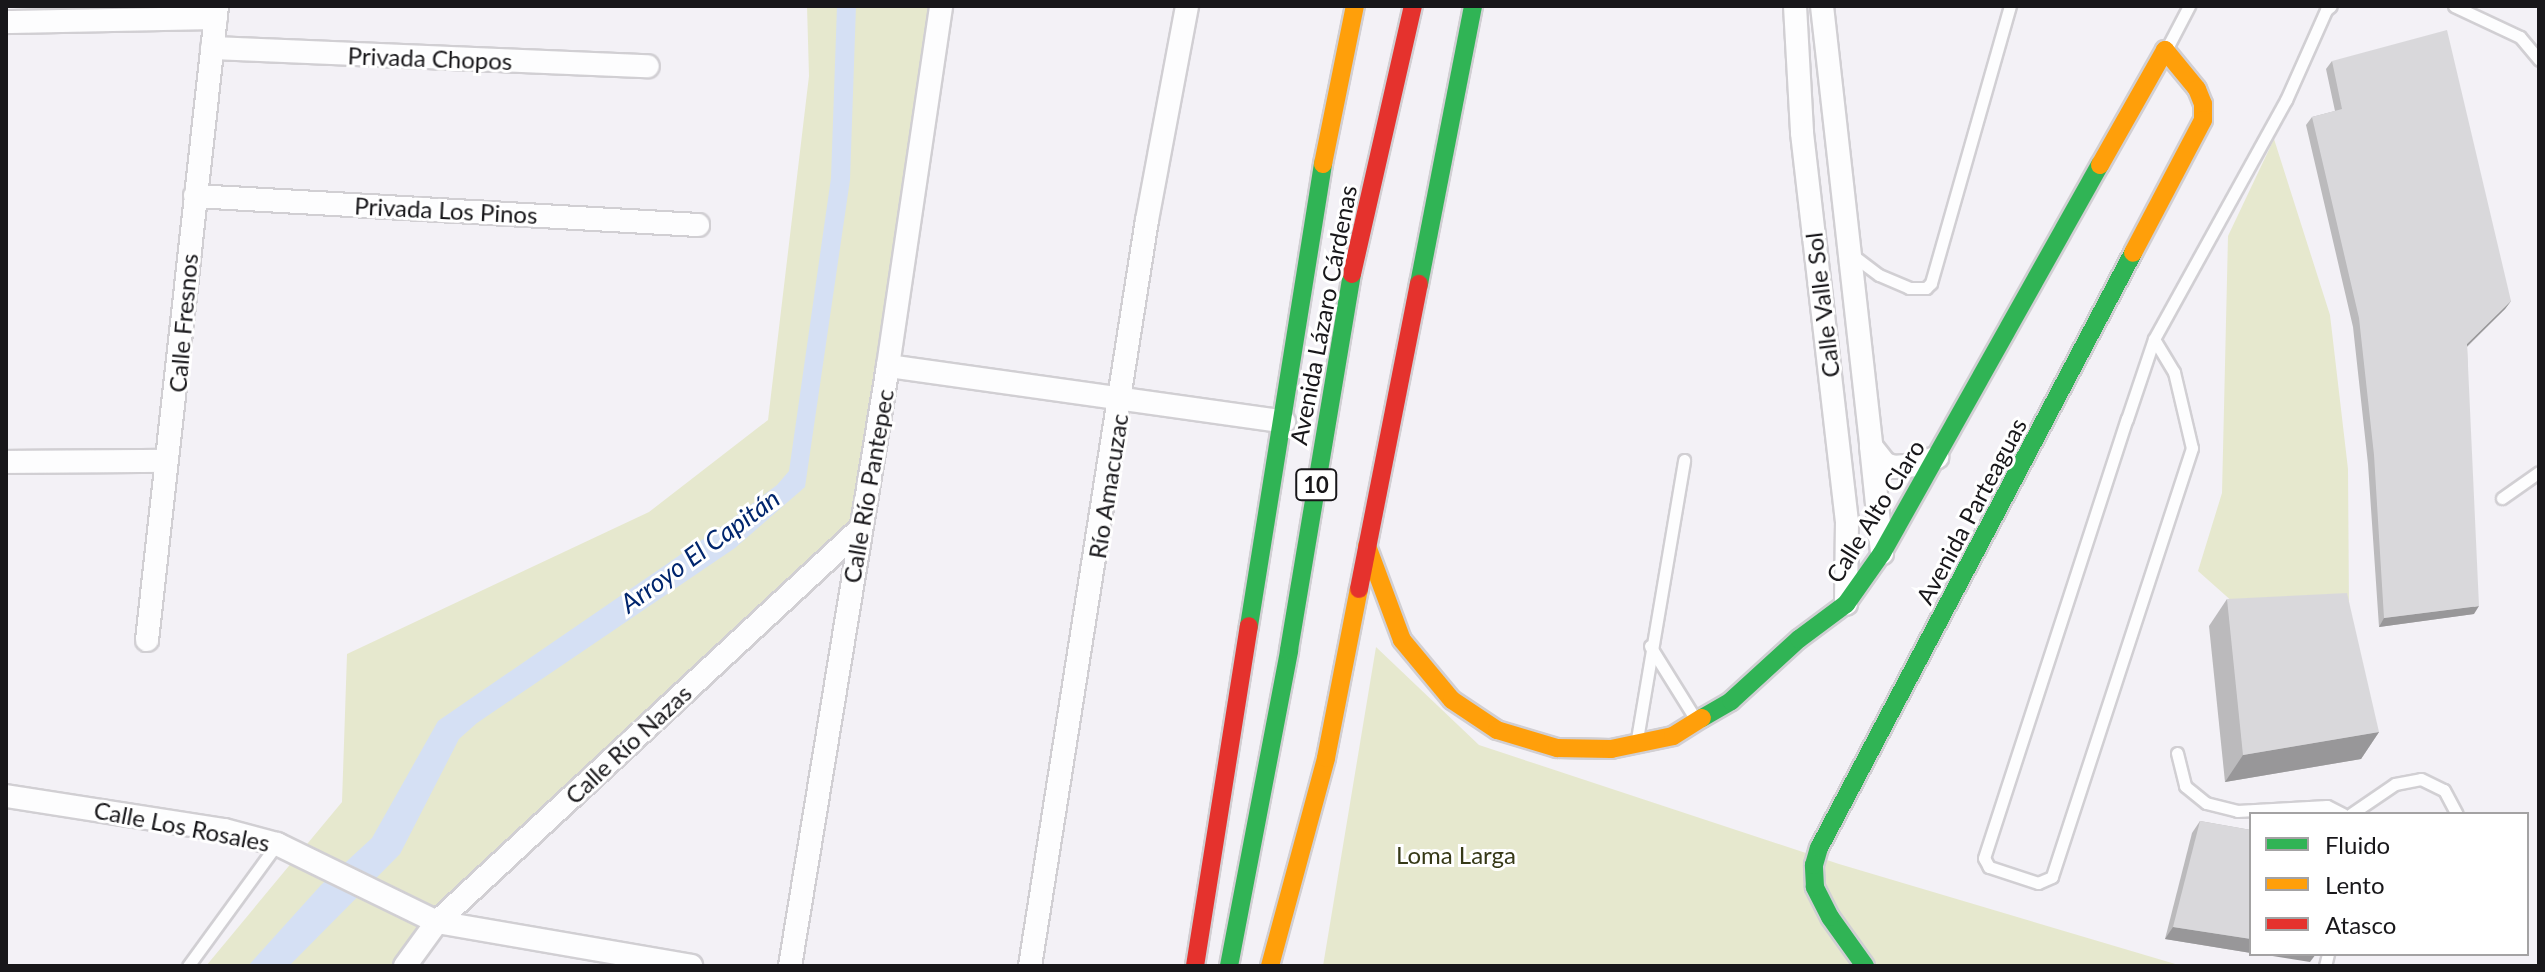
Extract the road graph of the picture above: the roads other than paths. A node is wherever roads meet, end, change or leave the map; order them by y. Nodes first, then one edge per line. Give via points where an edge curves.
1 (941, 6) edge
2 (1187, 6) edge
3 (1355, 6) edge
4 (1413, 6) edge
5 (1473, 6) edge
6 (1795, 6) edge
7 (1822, 6) edge
8 (2010, 6) edge
9 (2189, 6) edge
10 (2454, 6) edge
11 (2326, 7) edge
12 (216, 12) edge
13 (6, 22) edge
14 (212, 48) junction
15 (2165, 50) junction
16 (2539, 60) edge
17 (648, 66) dead end
18 (195, 196) junction
19 (698, 225) dead end
20 (1847, 251) junction
21 (2154, 339) junction
22 (888, 366) junction
23 (1121, 399) junction
24 (1284, 422) junction
25 (1871, 446) junction
26 (1939, 456) junction
27 (1684, 460) dead end
28 (165, 461) junction
29 (6, 462) edge
30 (2539, 472) edge
31 (2502, 498) dead end
32 (859, 530) junction
33 (1367, 546) junction
34 (1882, 553) junction
35 (1846, 604) junction
36 (147, 640) dead end
37 (1650, 646) junction
38 (1696, 721) junction
39 (1636, 743) junction
40 (2177, 753) dead end
41 (6, 796) edge
42 (2339, 812) edge
43 (2354, 812) edge
44 (2456, 812) edge
45 (277, 844) junction
46 (437, 922) junction
47 (188, 966) edge
48 (405, 966) edge
49 (691, 966) edge
50 (790, 966) edge
51 (1030, 966) edge
52 (1195, 966) edge
53 (1229, 966) edge
54 (1270, 966) edge
55 (1865, 966) edge

1 - 22 street, Calle Río Pantepec
2 - 23 street, Río Amacuzac via 1147,220
3 - 24 main road, Avenida Lázaro Cárdenas / 10 via 1330,123
4 - 53 main road, Avenida Lázaro Cárdenas / 10 via 1351,278
5 - 33 main road
6 - 35 street, Calle Valle Sol via 1802,133 1847,521
7 - 20 street, Calle Valle Sol
8 - 20 lane via 1931,283 1909,288 1879,275
9 - 15 lane
10 - 16 lane via 2520,37
11 - 21 lane via 2286,100
12 - 13 street
12 - 14 street, Calle Fresnos
14 - 17 street, Privada Chopos
14 - 18 street, Calle Fresnos
15 - 26 main road, Calle Alto Claro
15 - 55 main road, Avenida Parteaguas via 2202,97 2203,120 1819,848 1815,887
18 - 19 street, Privada Los Pinos
18 - 28 street, Calle Fresnos
20 - 25 street, Calle Valle Sol
21 - 21 lane via 1985,853 1989,867 2038,883 2052,877 2192,448 2174,372
22 - 23 street
22 - 32 street, Calle Río Pantepec
23 - 24 street
23 - 51 street, Río Amacuzac
24 - 52 main road, Avenida Lázaro Cárdenas / 10
25 - 26 street via 1894,467
25 - 34 street, Calle Valle Sol
26 - 34 main road, Calle Alto Claro
27 - 37 lane
28 - 29 street
28 - 36 street, Calle Fresnos
30 - 31 lane
32 - 46 street, Calle Río Nazas
32 - 50 street, Calle Río Pantepec
33 - 39 main road, Calle Alto Claro via 1402,640 1452,700 1497,730 1557,748 1611,749
33 - 54 main road via 1326,758
34 - 35 main road, Calle Alto Claro
35 - 38 main road, Calle Alto Claro via 1731,701
37 - 38 lane
37 - 39 lane
38 - 39 main road, Calle Alto Claro via 1673,736
40 - 42 lane via 2185,786 2206,803 2237,811 2327,806
41 - 45 street, Calle Los Rosales via 166,819
43 - 44 lane via 2395,784 2421,779 2444,790
45 - 46 street, Calle Los Rosales
45 - 47 lane
46 - 48 street, Calle Río Nazas
46 - 49 street, Calle Los Rosales

